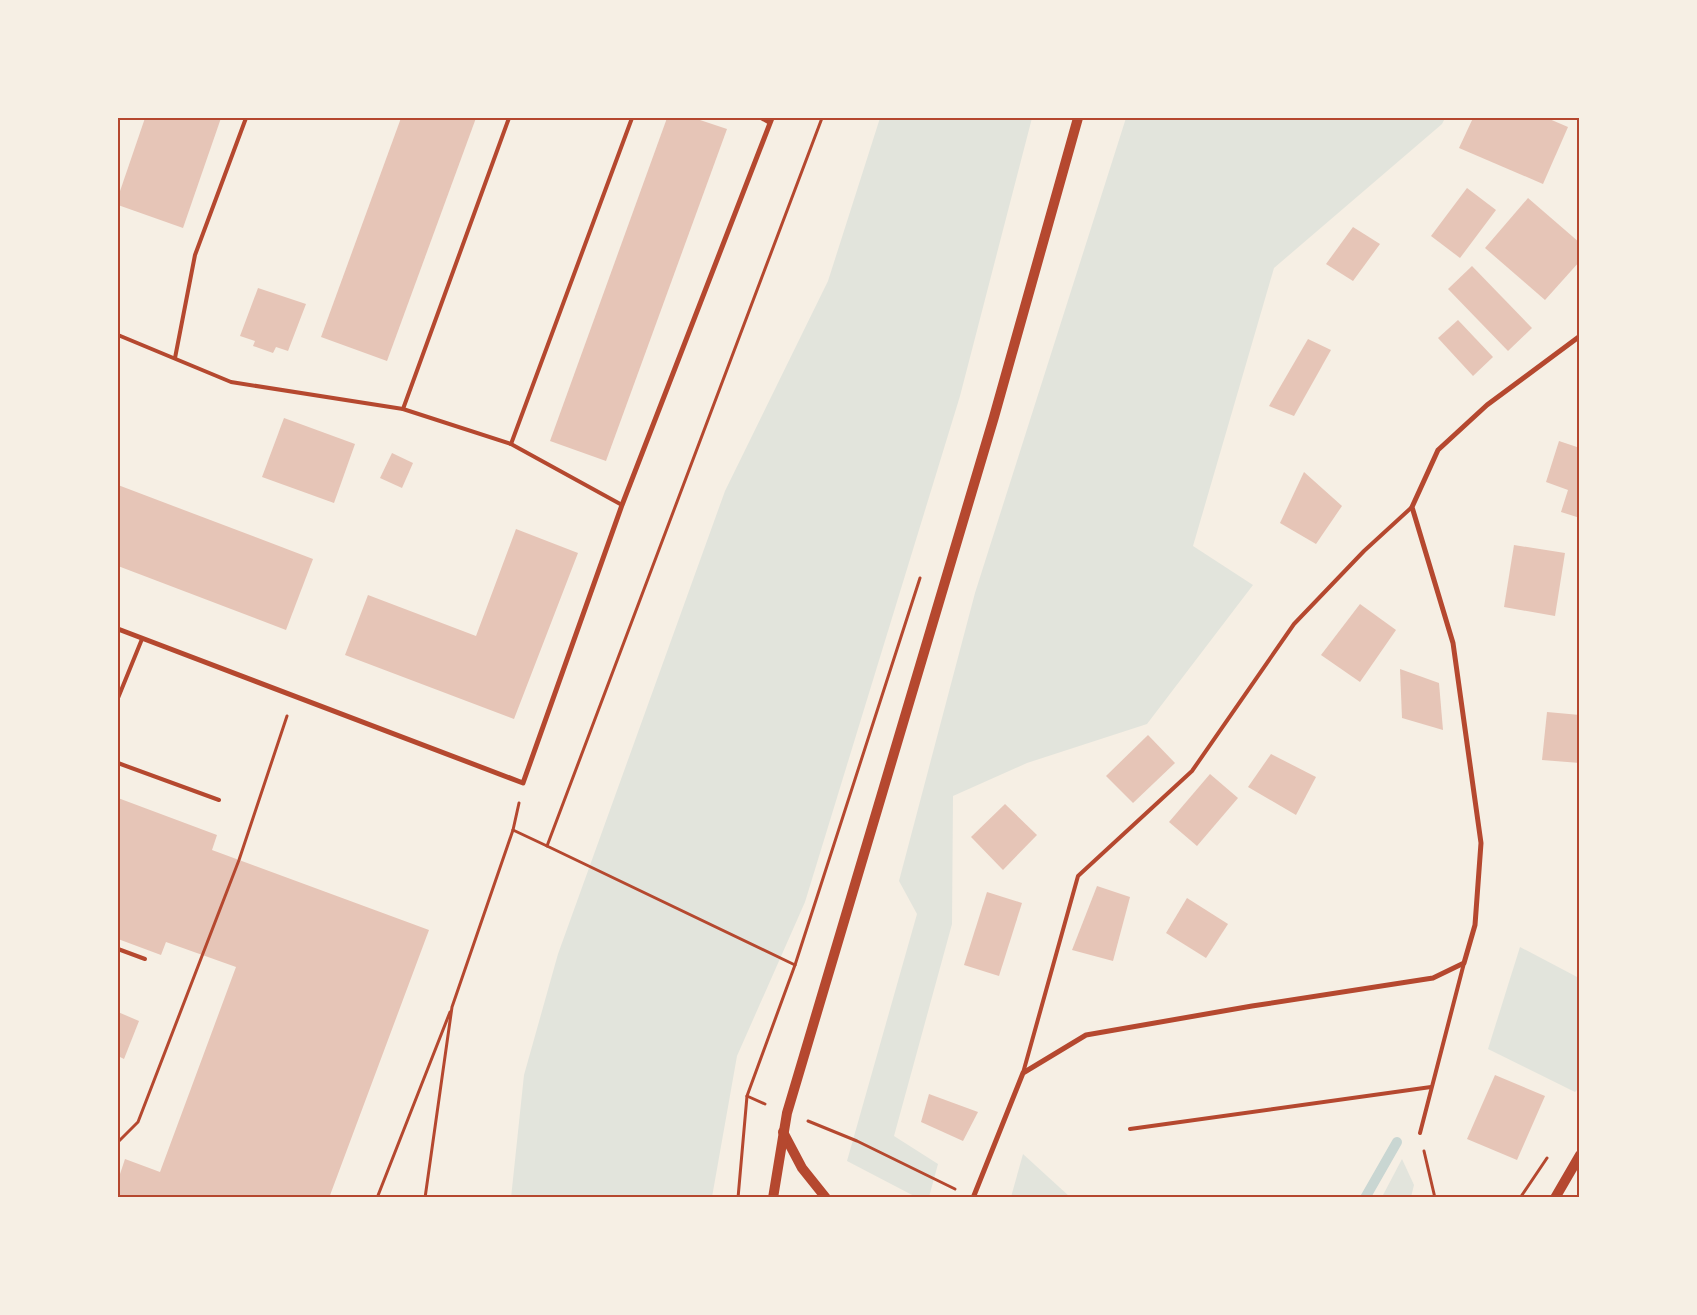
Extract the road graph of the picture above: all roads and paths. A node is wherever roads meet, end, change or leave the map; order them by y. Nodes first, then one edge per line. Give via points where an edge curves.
1 (246, 118) edge
2 (509, 118) edge
3 (632, 118) edge
4 (761, 118) edge
5 (822, 118) edge
6 (1078, 118) edge
7 (771, 120) edge
8 (118, 335) edge
9 (1580, 336) edge
10 (175, 358) junction
11 (403, 409) junction
12 (511, 444) junction
13 (622, 505) junction
14 (1412, 507) junction
15 (920, 576) dead end
16 (118, 629) edge
17 (142, 638) junction
18 (294, 696) junction
19 (118, 698) edge
20 (118, 763) edge
21 (523, 783) junction
22 (219, 800) dead end
23 (513, 830) junction
24 (547, 846) junction
25 (118, 949) edge
26 (145, 959) dead end
27 (1464, 964) junction
28 (795, 965) junction
29 (452, 1007) junction
30 (1023, 1073) junction
31 (1430, 1087) junction
32 (747, 1096) junction
33 (787, 1113) junction
34 (1130, 1129) dead end
35 (783, 1132) junction
36 (1420, 1134) joint
37 (118, 1142) edge
38 (1580, 1155) edge
39 (1547, 1158) dead end
40 (973, 1197) edge
41 (1555, 1197) edge
42 (377, 1198) edge
43 (425, 1198) edge
44 (738, 1198) edge
45 (773, 1198) edge
46 (826, 1198) edge
47 (1435, 1198) edge
48 (1520, 1198) edge

1 - 10 lane via 195,255
2 - 11 lane
3 - 12 lane
4 - 7 lane
5 - 24 path
6 - 33 main road via 994,417
7 - 13 street
8 - 10 lane
9 - 14 street via 1487,405 1438,450
10 - 11 lane via 231,382
11 - 12 lane
12 - 13 lane
13 - 21 street
14 - 27 street via 1453,643 1481,843 1475,925
14 - 30 lane via 1364,551 1294,624 1192,771 1078,876
15 - 28 path
16 - 17 street
17 - 18 street
17 - 19 lane
18 - 21 street
18 - 37 path via 239,860 138,1122
20 - 22 lane
21 - 23 path
23 - 24 path
23 - 29 path
24 - 28 path
25 - 26 lane
27 - 30 street via 1433,978 1086,1036
27 - 31 lane
28 - 32 path
29 - 42 path
29 - 43 path
30 - 40 street
31 - 34 lane
31 - 36 lane
32 - 33 path
32 - 44 path
33 - 35 main road
33 - 40 path via 857,1141
35 - 45 main road
35 - 46 main road via 802,1168
36 - 47 path
38 - 41 main road
39 - 48 path

